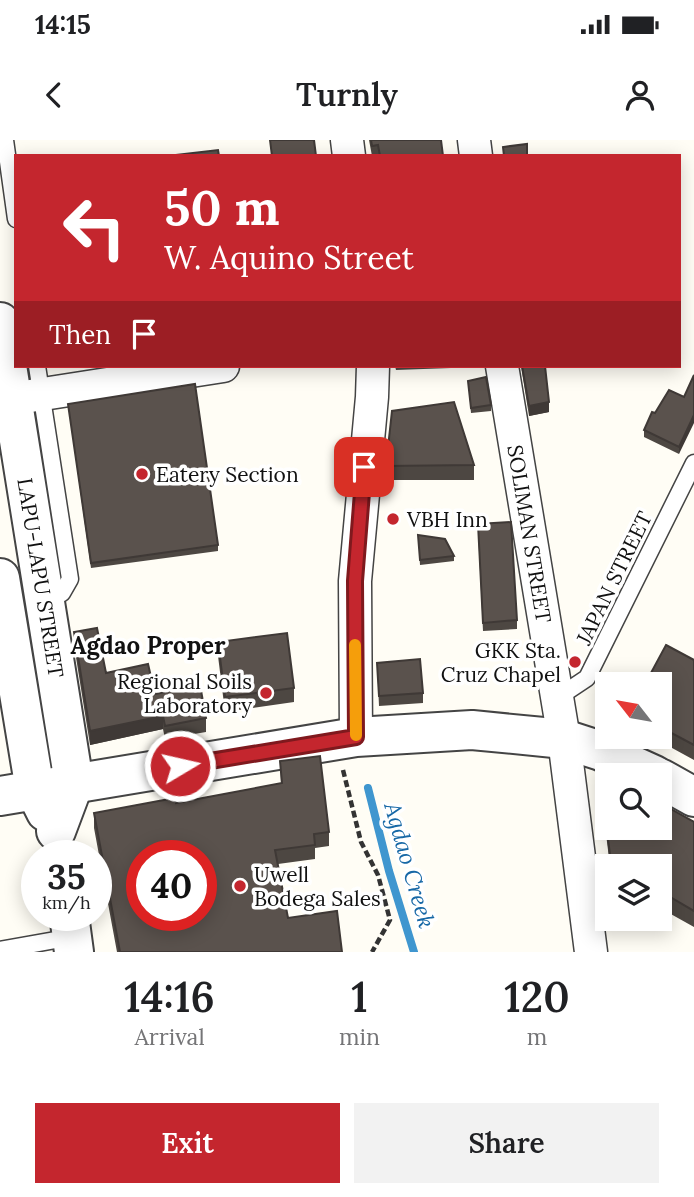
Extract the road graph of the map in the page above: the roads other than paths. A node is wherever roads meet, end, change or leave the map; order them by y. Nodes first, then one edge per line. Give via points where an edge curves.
1 (5, 140) edge
2 (4, 165) edge
3 (14, 210) edge
4 (0, 322) edge
5 (14, 352) edge
6 (21, 368) edge
7 (205, 368) edge
8 (373, 368) edge
9 (502, 368) edge
10 (30, 387) edge
11 (694, 463) edge
12 (0, 578) edge
13 (557, 698) junction
14 (347, 739) junction
15 (564, 739) junction
16 (628, 763) edge
17 (74, 783) junction
18 (672, 785) edge
19 (18, 793) edge
20 (694, 797) edge
21 (55, 840) edge
22 (59, 840) edge
23 (72, 935) edge
24 (32, 949) edge
25 (0, 950) edge
26 (591, 952) edge

1 - 2 lane
2 - 3 lane
4 - 5 street, LAPU-LAPU STREET
6 - 10 street, LAPU-LAPU STREET
7 - 10 street
8 - 14 street
9 - 13 street, SOLIMAN STREET
10 - 17 street, LAPU-LAPU STREET via 44,602
11 - 13 lane, JAPAN STREET via 587,678
12 - 19 street, LAPU-LAPU STREET
13 - 15 street, SOLIMAN STREET
14 - 15 street via 472,730
14 - 17 street
15 - 16 street
15 - 26 street, SOLIMAN STREET
17 - 19 street
17 - 22 street, LAPU-LAPU STREET
18 - 20 street
19 - 21 street, LAPU-LAPU STREET
23 - 24 lane
24 - 25 lane

